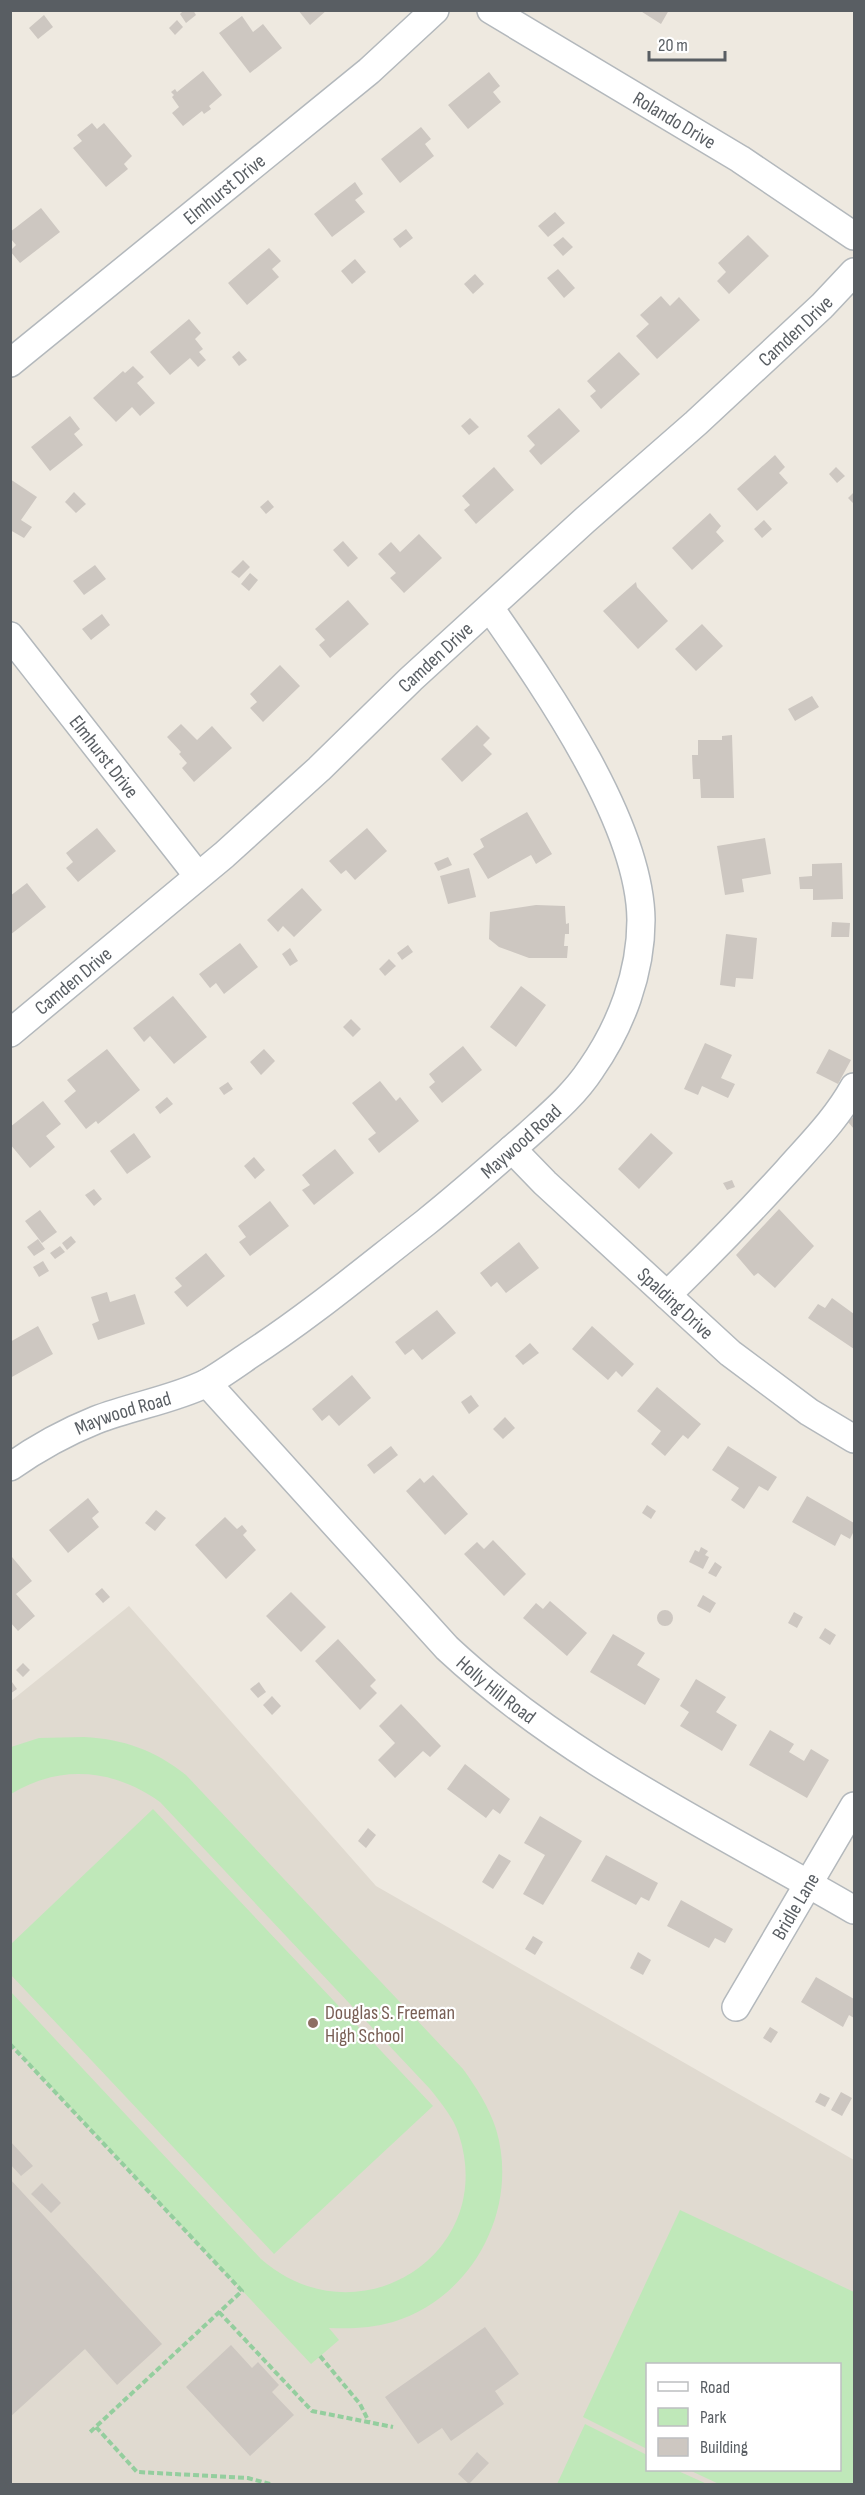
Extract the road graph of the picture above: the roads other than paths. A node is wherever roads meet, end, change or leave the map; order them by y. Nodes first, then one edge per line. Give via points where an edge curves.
1 (435, 10) edge
2 (490, 10) edge
3 (855, 236) edge
4 (855, 272) edge
5 (10, 363) edge
6 (490, 608) junction
7 (10, 636) edge
8 (198, 876) junction
9 (10, 1032) edge
10 (855, 1087) edge
11 (512, 1149) junction
12 (667, 1295) junction
13 (207, 1383) junction
14 (855, 1439) edge
15 (10, 1467) edge
16 (855, 1806) edge
17 (809, 1884) junction
18 (855, 1910) edge
19 (736, 2007) dead end

1 - 5 street, Elmhurst Drive via 369,71
2 - 3 street, Rolando Drive via 740,159
4 - 6 street, Camden Drive via 696,423
6 - 8 street, Camden Drive
6 - 11 street, Maywood Road via 537,677 597,778 628,850 641,920 636,965 626,1004 613,1032 591,1070 565,1102
7 - 8 street, Elmhurst Drive
8 - 9 street, Camden Drive
10 - 12 street via 814,1141 722,1242
11 - 12 street, Spalding Drive
11 - 13 street, Maywood Road via 451,1202 280,1335
12 - 14 street, Spalding Drive via 730,1353 809,1412
13 - 15 street, Maywood Road via 95,1420 38,1448
13 - 17 street, Holly Hill Road via 439,1640 486,1684 548,1731 633,1784
16 - 17 street, Bridle Lane
17 - 18 street, Holly Hill Road
17 - 19 street, Bridle Lane

